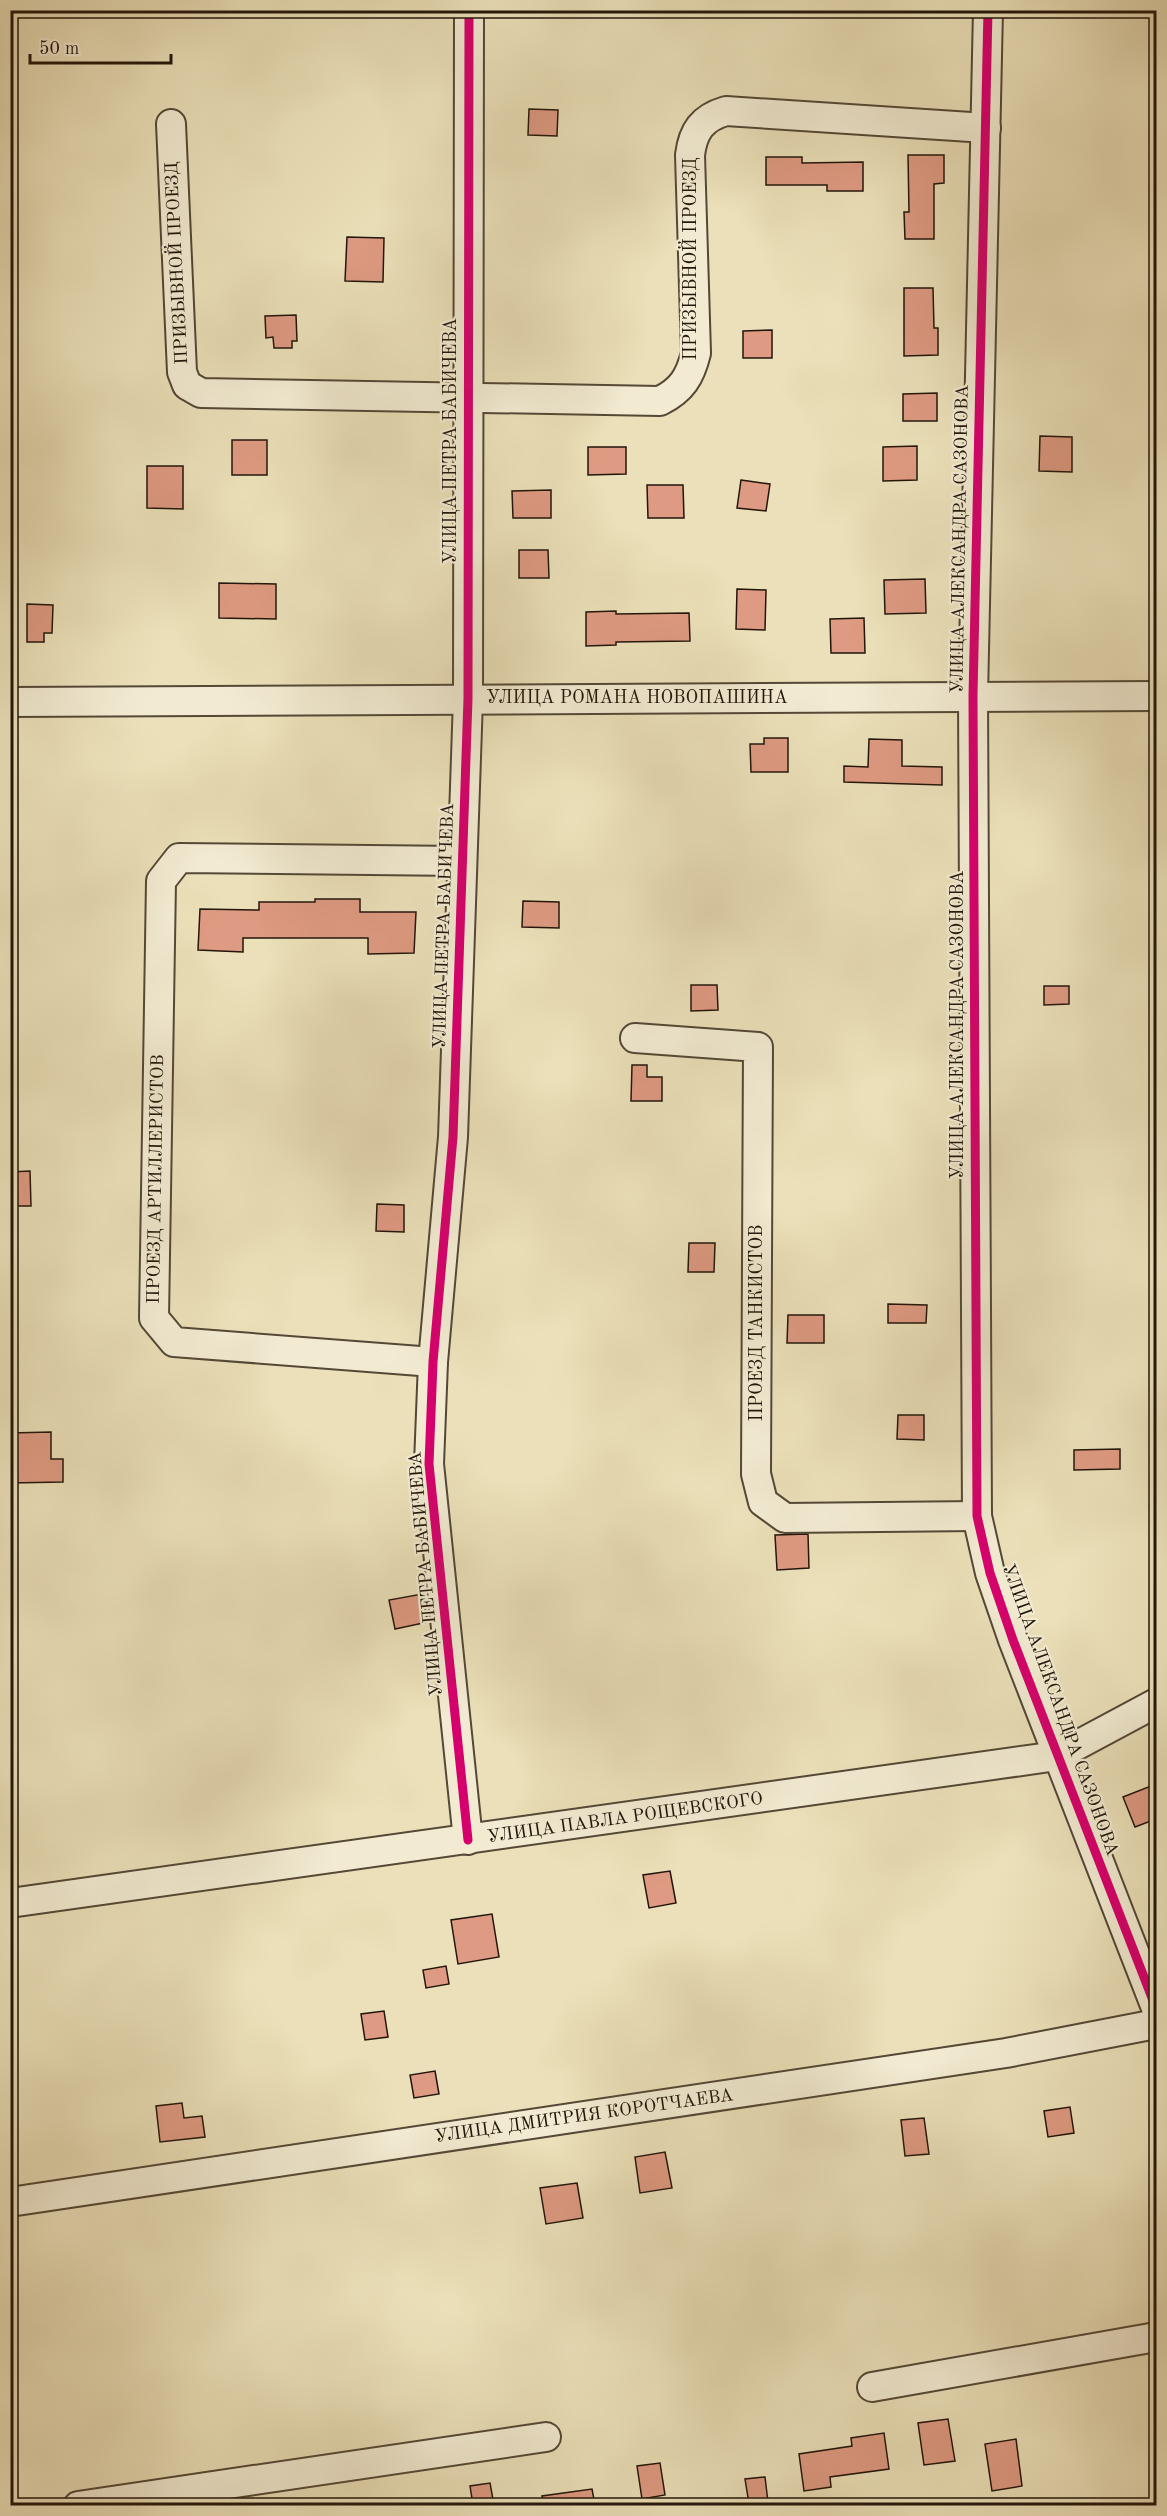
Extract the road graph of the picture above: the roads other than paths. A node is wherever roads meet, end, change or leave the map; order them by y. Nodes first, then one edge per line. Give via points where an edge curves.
1 (469, 10) edge
2 (988, 10) edge
3 (171, 124) dead end
4 (986, 128) junction
5 (467, 397) junction
6 (973, 696) junction
7 (1156, 696) edge
8 (468, 699) junction
9 (10, 702) edge
10 (462, 861) junction
11 (635, 1038) dead end
12 (433, 1362) junction
13 (977, 1516) junction
14 (1156, 1703) edge
15 (1057, 1756) junction
16 (468, 1840) junction
17 (10, 1902) edge
18 (1156, 2008) edge
19 (1156, 2024) edge
20 (10, 2202) edge
21 (1156, 2337) edge
22 (872, 2387) dead end
23 (546, 2437) dead end
24 (78, 2505) edge

1 - 5 street, УЛИЦА ПЕТРА БАБИЧЕВА
2 - 4 street, УЛИЦА АЛЕКСАНДРА САЗОНОВА
3 - 5 street, ПРИЗЫВНОЙ ПРОЕЗД via 182,372 188,385 201,393
4 - 5 street, ПРИЗЫВНОЙ ПРОЕЗД via 726,111 715,114 692,138 690,155 696,353 683,386 660,401
4 - 6 street, УЛИЦА АЛЕКСАНДРА САЗОНОВА
5 - 8 street, УЛИЦА ПЕТРА БАБИЧЕВА
6 - 7 street, УЛИЦА РОМАНА НОВОПАШИНА
6 - 8 street, УЛИЦА РОМАНА НОВОПАШИНА
6 - 13 street, УЛИЦА АЛЕКСАНДРА САЗОНОВА
8 - 9 street, УЛИЦА РОМАНА НОВОПАШИНА
8 - 10 street, УЛИЦА ПЕТРА БАБИЧЕВА
10 - 12 street, УЛИЦА ПЕТРА БАБИЧЕВА via 453,1137
10 - 12 street, ПРОЕЗД АРТИЛЛЕРИСТОВ via 179,858 161,880 154,1318 174,1342
11 - 13 street, ПРОЕЗД ТАНКИСТОВ via 758,1047 756,1474 763,1502 785,1518
12 - 16 street, УЛИЦА ПЕТРА БАБИЧЕВА via 429,1464
13 - 15 street, УЛИЦА АЛЕКСАНДРА САЗОНОВА via 990,1573
14 - 15 street, УЛИЦА ПАВЛА РОЩЕВСКОГО
15 - 16 street, УЛИЦА ПАВЛА РОЩЕВСКОГО
15 - 18 street, УЛИЦА АЛЕКСАНДРА САЗОНОВА
16 - 17 street, УЛИЦА ПАВЛА РОЩЕВСКОГО
19 - 20 street, УЛИЦА ДМИТРИЯ КОРОТЧАЕВА via 1006,2053
21 - 22 street
23 - 24 street

